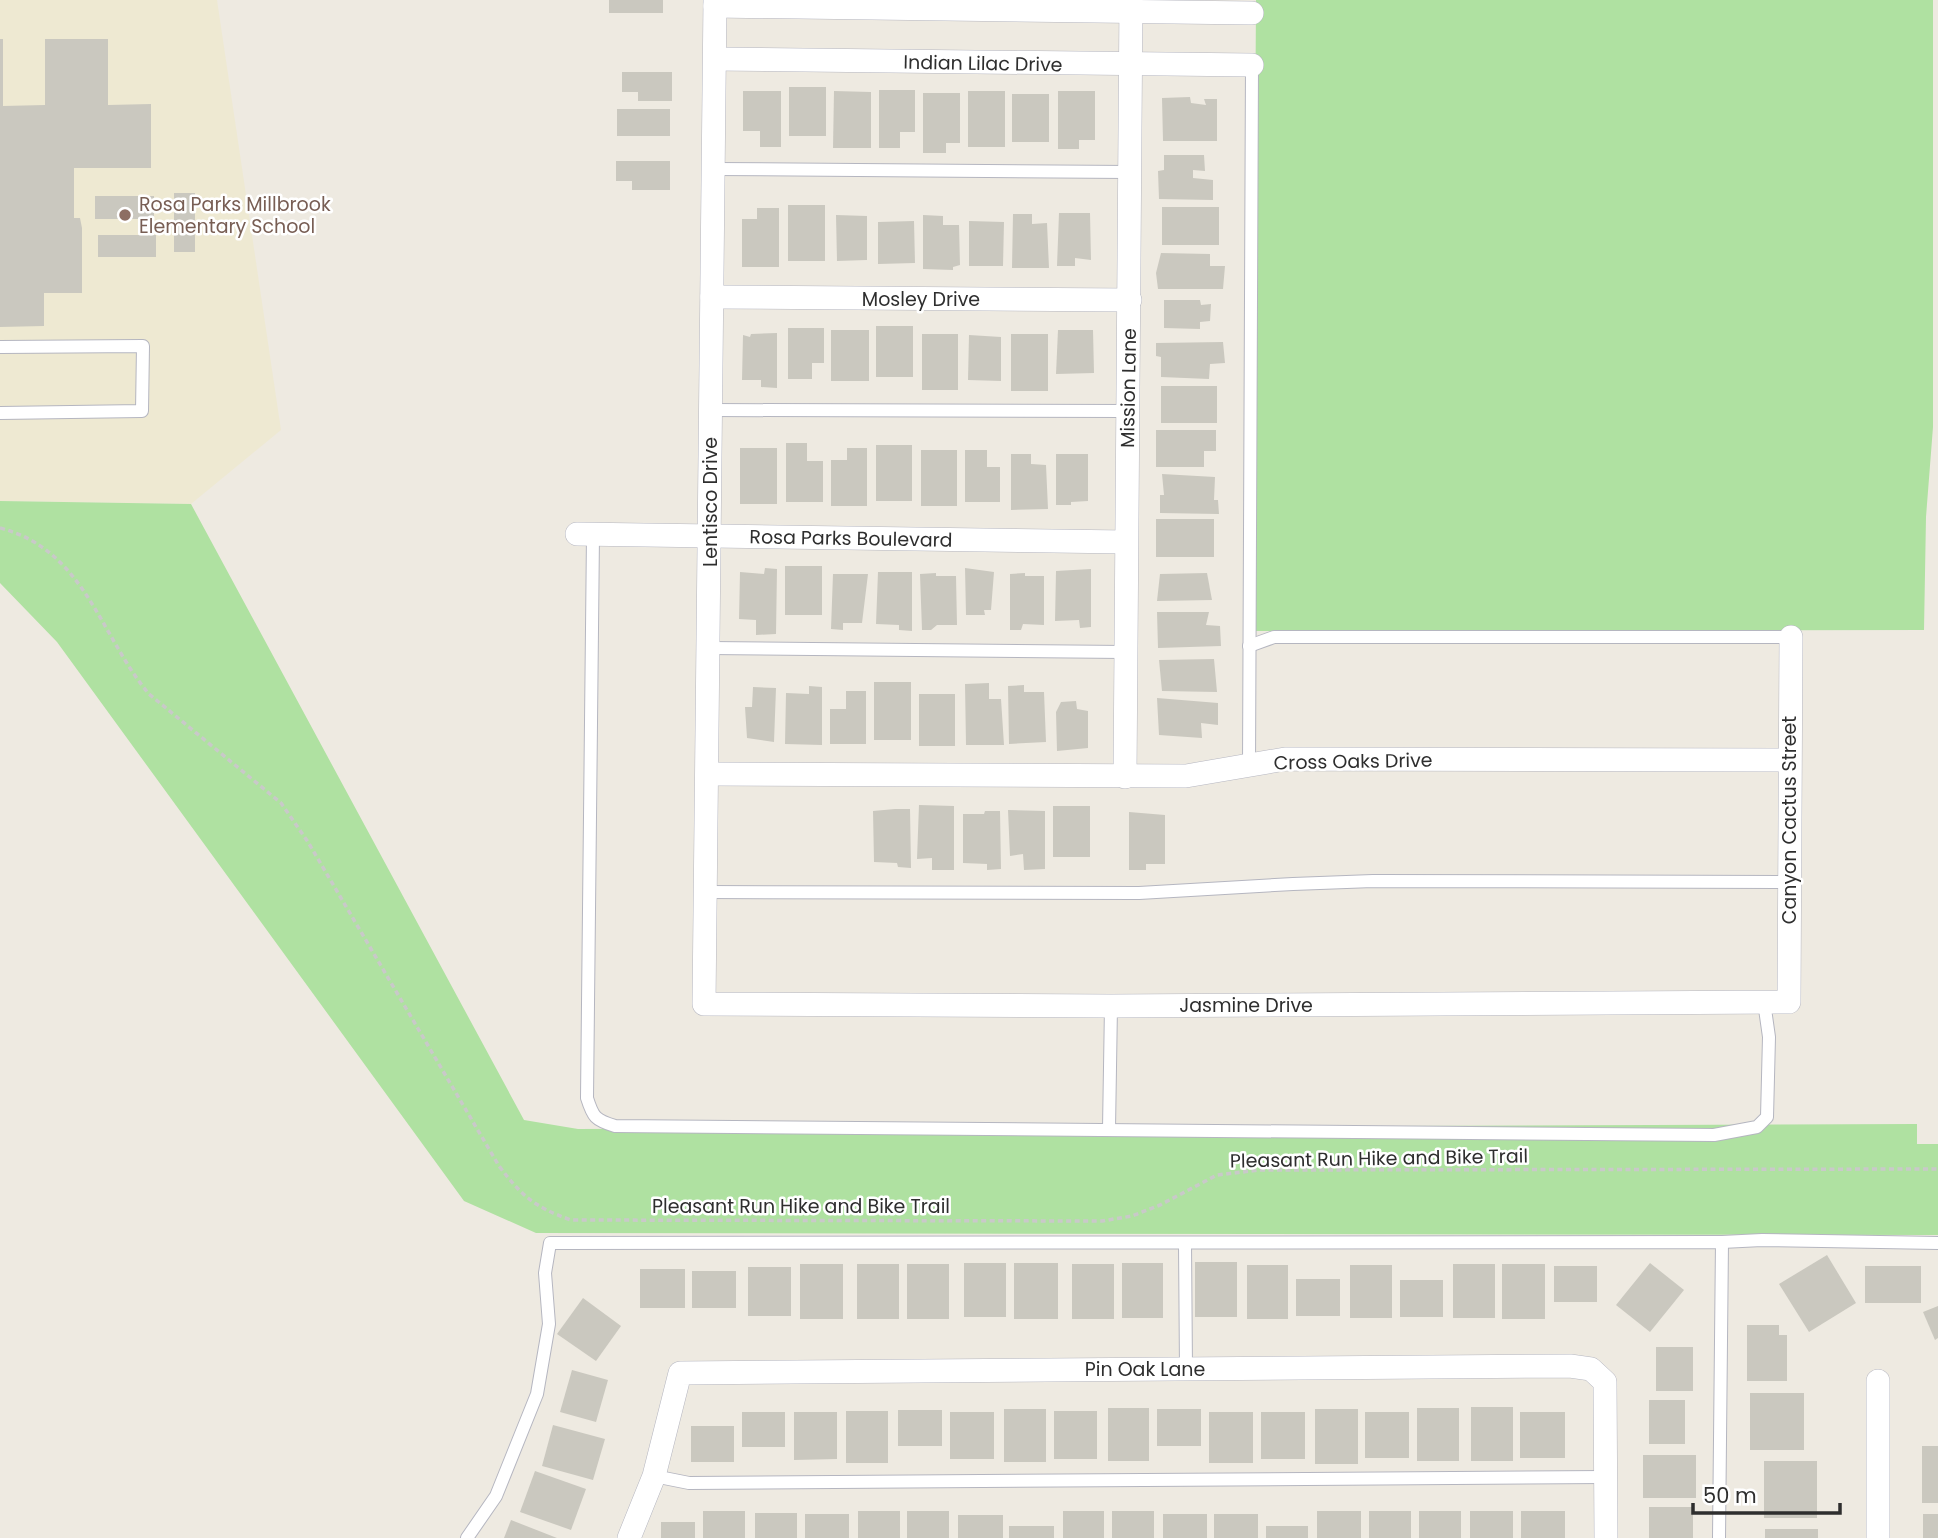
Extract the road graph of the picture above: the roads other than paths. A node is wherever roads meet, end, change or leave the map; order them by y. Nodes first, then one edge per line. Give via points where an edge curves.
1 (715, 3) edge
2 (1131, 5) edge
3 (1252, 7) edge
4 (715, 59) junction
5 (1131, 65) junction
6 (1252, 65) joint
7 (713, 169) junction
8 (1130, 172) junction
9 (712, 297) junction
10 (1130, 300) junction
11 (0, 347) edge
12 (711, 410) junction
13 (1128, 411) junction
14 (0, 413) edge
15 (585, 534) joint
16 (710, 536) junction
17 (1126, 542) junction
18 (1791, 638) joint
19 (1249, 646) junction
20 (709, 648) junction
21 (1125, 652) junction
22 (1789, 760) junction
23 (1249, 766) junction
24 (708, 774) junction
25 (1125, 776) junction
26 (1789, 882) junction
27 (706, 892) junction
28 (1764, 1003) junction
29 (1789, 1003) joint
30 (704, 1004) joint
31 (1111, 1006) junction
32 (1109, 1129) junction
33 (1721, 1242) junction
34 (1938, 1243) edge
35 (1185, 1244) junction
36 (1186, 1369) junction
37 (1878, 1381) dead end
38 (654, 1476) junction
39 (1605, 1477) junction
40 (467, 1538) edge
41 (629, 1538) edge
42 (1606, 1538) edge
43 (1719, 1538) edge
44 (1878, 1538) edge

1 - 2 street
1 - 4 street, Lentisco Drive
2 - 3 street
2 - 5 street, Mission Lane
4 - 5 street, Indian Lilac Drive
4 - 7 street, Lentisco Drive
5 - 6 street, Indian Lilac Drive
5 - 8 street, Mission Lane
6 - 19 lane
7 - 8 lane
7 - 9 street, Lentisco Drive
8 - 10 street, Mission Lane
9 - 10 street, Mosley Drive
9 - 12 street, Lentisco Drive
10 - 13 street, Mission Lane
11 - 14 lane via 142,346 142,411
12 - 13 lane
12 - 16 street, Lentisco Drive
13 - 17 street, Mission Lane
15 - 16 street, Rosa Parks Boulevard
15 - 32 lane via 587,1098 593,1115 615,1126
16 - 17 street, Rosa Parks Boulevard
16 - 20 street, Lentisco Drive
17 - 21 street, Mission Lane
18 - 19 lane via 1274,637
18 - 22 street, Canyon Cactus Street
19 - 23 lane
20 - 21 lane
20 - 24 street, Lentisco Drive
21 - 25 street, Mission Lane
22 - 23 street, Cross Oaks Drive via 1285,759
22 - 26 street, Canyon Cactus Street
23 - 25 street, Cross Oaks Drive via 1186,776
24 - 25 street, Cross Oaks Drive
24 - 27 street, Lentisco Drive
26 - 27 lane via 1373,881 1139,893
26 - 29 street, Canyon Cactus Street
27 - 30 street, Lentisco Drive
28 - 29 street, Jasmine Drive
28 - 31 street, Jasmine Drive
28 - 32 lane via 1769,1037 1767,1117 1740,1132
30 - 31 street, Jasmine Drive
31 - 32 lane
33 - 34 lane
33 - 35 lane
33 - 43 lane
35 - 36 lane
35 - 40 lane via 550,1244 545,1273 549,1324 537,1394 496,1496
36 - 38 street, Pin Oak Lane via 680,1373
36 - 39 street, Pin Oak Lane via 1591,1369 1605,1382
37 - 44 street
38 - 39 lane via 690,1483
38 - 41 street
39 - 42 street

